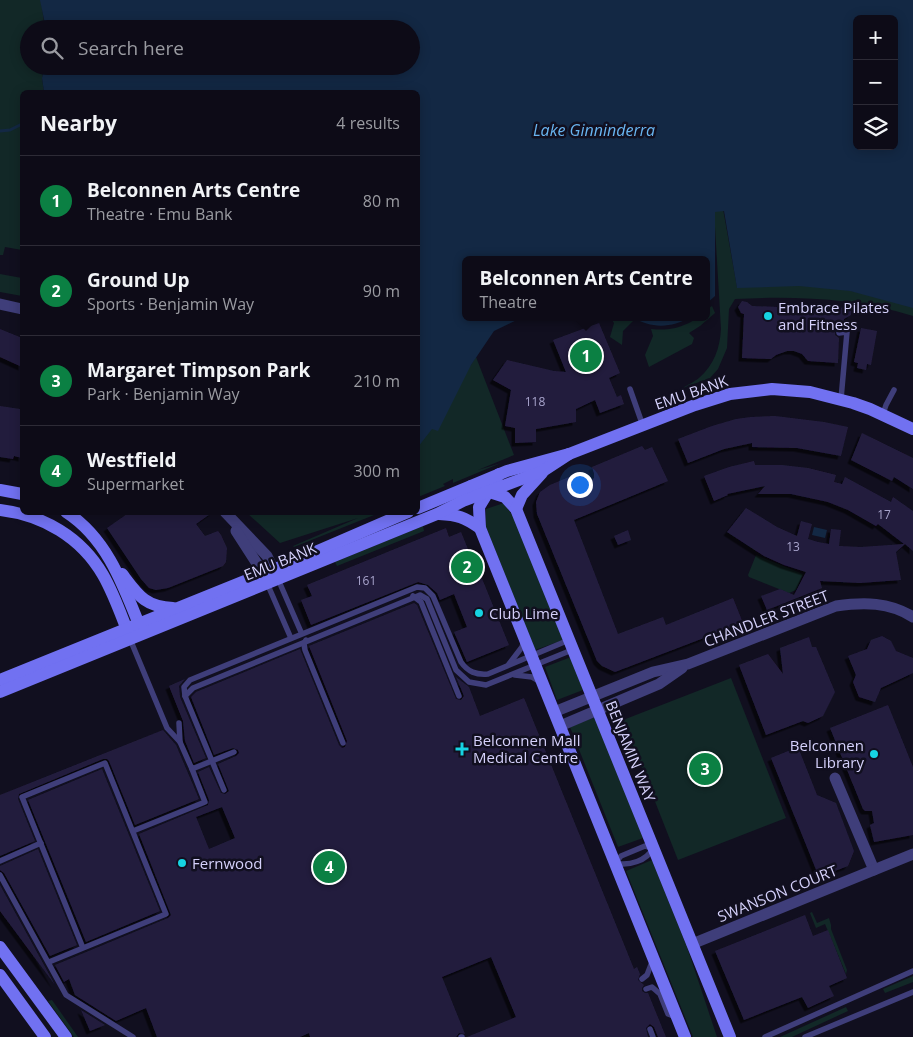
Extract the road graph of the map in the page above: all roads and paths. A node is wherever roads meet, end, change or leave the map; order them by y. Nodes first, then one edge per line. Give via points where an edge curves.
1 (0, 304) edge
2 (20, 308) edge
3 (839, 333) dead end
4 (630, 390) dead end
5 (894, 390) dead end
6 (841, 399) junction
7 (883, 414) junction
8 (643, 426) junction
9 (913, 430) edge
10 (569, 454) junction
11 (543, 471) junction
12 (499, 474) junction
13 (471, 486) junction
14 (0, 490) edge
15 (488, 491) junction
16 (20, 494) edge
17 (420, 507) edge
18 (516, 509) junction
19 (0, 510) edge
20 (20, 513) edge
21 (437, 514) junction
22 (25, 515) edge
23 (70, 515) edge
24 (227, 515) edge
25 (402, 515) edge
26 (480, 528) junction
27 (110, 558) junction
28 (271, 576) junction
29 (176, 608) junction
30 (913, 617) edge
31 (141, 629) junction
32 (128, 634) junction
33 (300, 634) junction
34 (290, 636) dead end
35 (525, 638) junction
36 (302, 644) junction
37 (570, 645) junction
38 (534, 660) junction
39 (310, 662) junction
40 (688, 664) junction
41 (508, 666) junction
42 (511, 675) junction
43 (1, 681) edge
44 (543, 683) junction
45 (185, 696) junction
46 (459, 696) dead end
47 (592, 696) junction
48 (597, 710) junction
49 (554, 712) junction
50 (179, 723) dead end
51 (560, 726) junction
52 (180, 742) junction
53 (343, 743) dead end
54 (234, 752) dead end
55 (192, 770) junction
56 (835, 778) dead end
57 (224, 790) dead end
58 (133, 832) junction
59 (41, 843) junction
60 (653, 848) junction
61 (913, 854) edge
62 (0, 861) edge
63 (615, 863) junction
64 (874, 870) junction
65 (0, 875) edge
66 (692, 944) junction
67 (0, 947) edge
68 (83, 948) junction
69 (653, 958) junction
70 (49, 962) junction
71 (913, 971) edge
72 (0, 975) edge
73 (642, 979) dead end
74 (646, 989) dead end
75 (913, 992) edge
76 (678, 1018) junction
77 (650, 1029) dead end
78 (45, 1037) edge
79 (66, 1037) edge
80 (133, 1037) edge
81 (653, 1037) edge
82 (685, 1037) edge
83 (730, 1037) edge
84 (765, 1037) edge
85 (805, 1037) edge

1 - 2 street
3 - 6 lane via 847,332
4 - 8 lane
5 - 7 lane
6 - 7 main road, EMU BANK
6 - 8 main road, EMU BANK via 810,392 750,391 713,398
7 - 9 main road, EMU BANK
8 - 10 main road, EMU BANK
10 - 11 main road, EMU BANK
10 - 12 main road, EMU BANK
11 - 15 main road, EMU BANK
11 - 18 main road via 522,495
12 - 13 main road, EMU BANK
12 - 15 main road
13 - 15 main road
13 - 17 main road, EMU BANK
14 - 16 main road
15 - 18 main road via 505,497
15 - 21 main road, EMU BANK
15 - 26 main road via 479,507
18 - 37 main road, BENJAMIN WAY
19 - 20 main road
21 - 26 main road via 457,515
21 - 28 main road, EMU BANK
22 - 32 main road via 66,534 93,560 104,576
23 - 27 main road via 94,536
24 - 28 street
25 - 28 main road, EMU BANK
26 - 35 main road
27 - 29 main road via 141,597 158,608
27 - 31 main road
28 - 29 main road, EMU BANK
28 - 31 main road, EMU BANK
28 - 33 lane
28 - 34 lane
29 - 31 main road, EMU BANK
30 - 40 street, CHANDLER STREET via 891,606 856,603 836,606
31 - 32 main road, EMU BANK
32 - 43 main road, EMU BANK via 34,677
32 - 52 lane via 167,728
33 - 36 lane
33 - 41 lane via 417,588 425,588 433,596 466,668 482,674
33 - 45 lane via 190,680 184,687
35 - 38 main road
35 - 41 lane
36 - 39 lane
36 - 42 lane via 420,595 426,599 454,665 464,679 486,685
36 - 45 lane via 194,688
37 - 38 lane
37 - 38 lane
37 - 47 main road, BENJAMIN WAY
38 - 41 lane
38 - 42 lane
38 - 44 main road
39 - 46 lane via 304,644 310,633 406,594 411,595 421,602
39 - 53 lane
40 - 47 street, CHANDLER STREET via 652,672
40 - 48 street, CHANDLER STREET via 659,684
42 - 44 lane via 532,677
44 - 49 main road
45 - 57 lane
47 - 48 main road, BENJAMIN WAY
47 - 49 street, CHANDLER STREET
48 - 51 street, CHANDLER STREET
48 - 60 main road, BENJAMIN WAY
49 - 51 main road
50 - 52 lane
51 - 63 main road
52 - 55 lane
54 - 55 lane
55 - 58 lane via 205,802
56 - 64 street
58 - 59 lane via 105,763 22,797
58 - 68 lane via 166,914
59 - 62 lane
59 - 68 lane
60 - 63 lane via 645,846 621,856
60 - 63 lane via 649,856 625,866
60 - 66 main road, BENJAMIN WAY
61 - 64 street, SWANSON COURT
63 - 69 main road
64 - 66 street, SWANSON COURT
65 - 70 lane
66 - 83 main road, BENJAMIN WAY
67 - 79 main road
68 - 70 lane
69 - 73 lane via 647,975
69 - 76 main road
70 - 80 lane via 66,995
71 - 84 lane
72 - 78 main road
74 - 76 lane via 652,987 660,994 668,1014
75 - 85 lane
76 - 82 main road
77 - 81 lane

